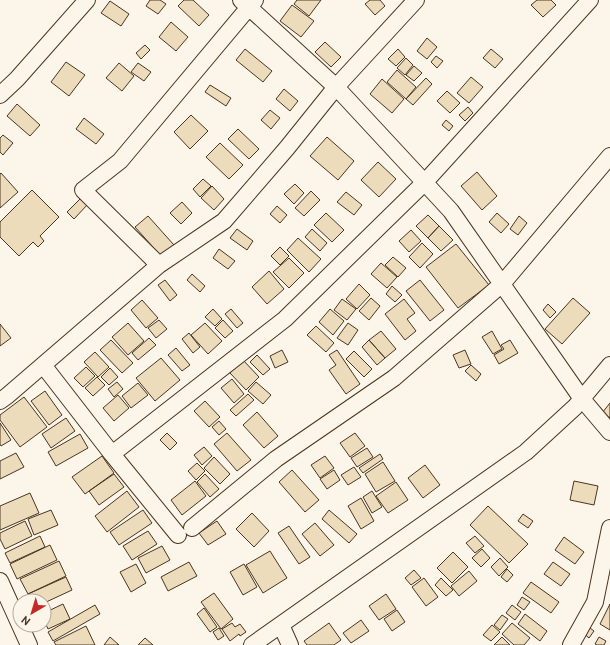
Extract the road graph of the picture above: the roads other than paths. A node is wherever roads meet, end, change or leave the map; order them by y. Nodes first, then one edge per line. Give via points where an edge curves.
1 (87, 0) edge
2 (416, 0) edge
3 (590, 0) edge
4 (248, 2) edge
5 (336, 87) junction
6 (0, 95) edge
7 (610, 156) edge
8 (425, 182) junction
9 (159, 265) junction
10 (502, 284) junction
11 (610, 364) edge
12 (43, 365) junction
13 (582, 399) junction
14 (0, 401) edge
15 (610, 432) edge
16 (112, 454) junction
17 (192, 528) dead end
18 (610, 528) edge
19 (178, 535) dead end
20 (0, 581) edge
21 (280, 625) junction
22 (29, 645) edge
23 (252, 645) edge
24 (290, 645) edge
25 (571, 645) edge

1 - 6 street
2 - 5 street
3 - 8 street
4 - 5 street
4 - 9 street via 120,161 83,190
5 - 8 street
5 - 9 street via 224,221
7 - 10 street
8 - 10 street via 451,211
8 - 16 street via 285,319
9 - 12 street
10 - 13 street
10 - 17 street via 394,378 276,459
11 - 13 street
12 - 14 street
12 - 16 street
13 - 15 street
13 - 21 street via 526,452
16 - 19 street
18 - 25 street via 595,602
20 - 22 street
21 - 23 street
21 - 24 street

